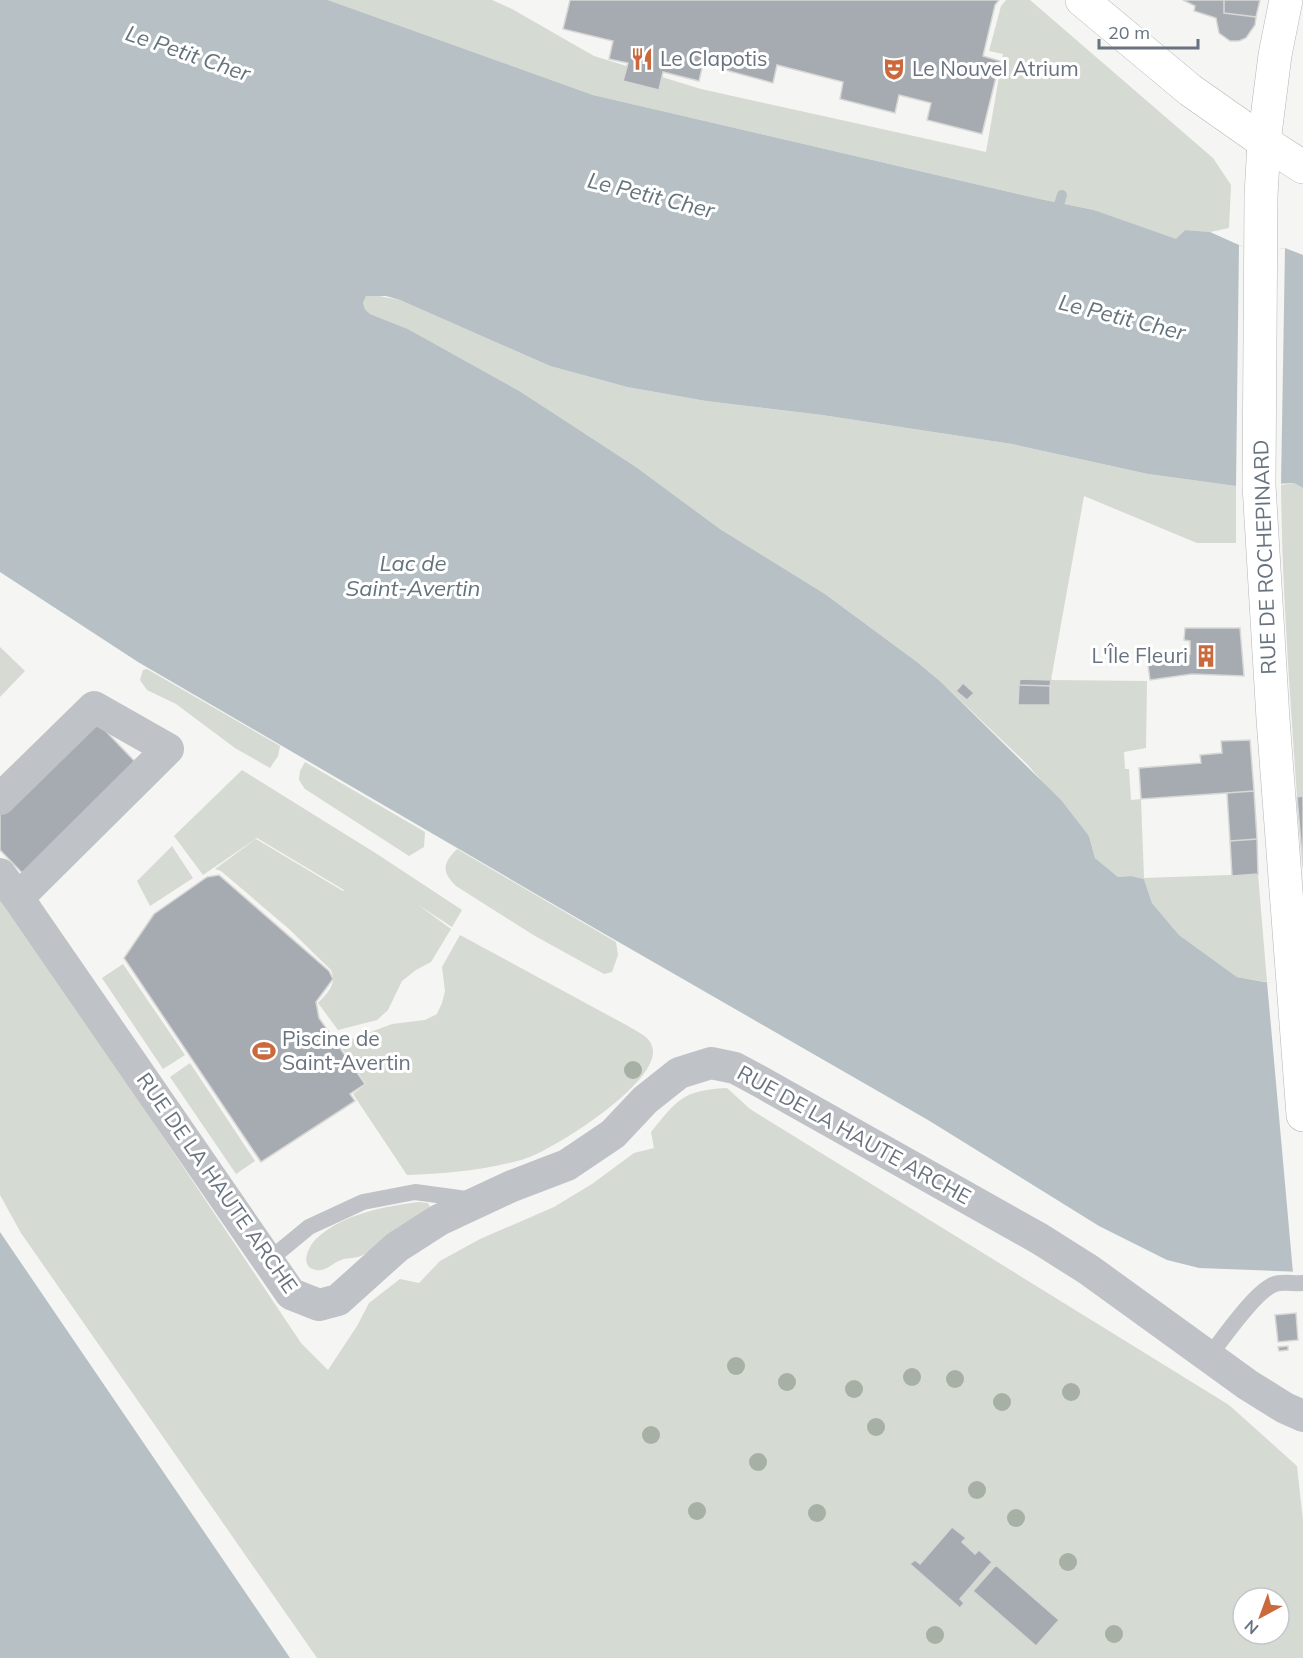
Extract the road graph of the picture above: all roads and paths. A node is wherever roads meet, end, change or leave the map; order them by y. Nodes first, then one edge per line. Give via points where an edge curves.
1 (1082, 0) edge
2 (1286, 0) edge
3 (1264, 142) junction
4 (1303, 167) edge
5 (0, 799) edge
6 (0, 873) edge
7 (18, 898) junction
8 (1303, 1115) edge
9 (481, 1201) junction
10 (268, 1260) junction
11 (1303, 1283) edge
12 (1209, 1356) junction
13 (1303, 1416) edge

1 - 3 street via 1190,90
2 - 3 street, RUE DE ROCHEPINARD
3 - 4 street
3 - 8 street, RUE DE ROCHEPINARD via 1259,485 1273,730
5 - 7 street via 93,707 168,749
6 - 7 street, RUE DE LA HAUTE ARCHE
7 - 10 street, RUE DE LA HAUTE ARCHE
9 - 10 lane via 415,1192 363,1202 309,1227
9 - 10 street, RUE DE LA HAUTE ARCHE via 439,1220 397,1247 338,1300 319,1305 291,1294
9 - 12 street, RUE DE LA HAUTE ARCHE via 567,1165 613,1134 645,1100 679,1073 711,1063 735,1068 1040,1239
11 - 12 lane via 1276,1284 1262,1293
12 - 13 street, RUE DE LA HAUTE ARCHE via 1248,1385

